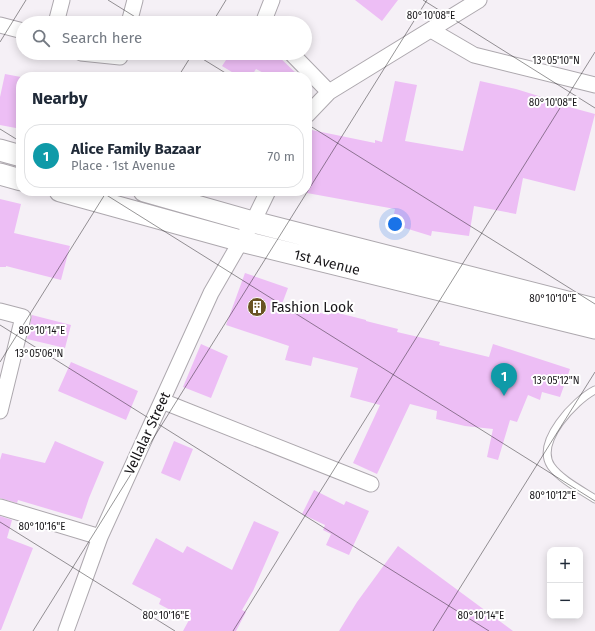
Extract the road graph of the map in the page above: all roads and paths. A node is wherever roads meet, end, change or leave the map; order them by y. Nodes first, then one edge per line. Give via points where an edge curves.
1 (62, 0) edge
2 (135, 0) edge
3 (272, 0) edge
4 (479, 0) edge
5 (58, 16) edge
6 (131, 16) edge
7 (266, 16) edge
8 (0, 24) edge
9 (16, 29) edge
10 (431, 30) junction
11 (298, 60) edge
12 (310, 72) edge
13 (312, 75) edge
14 (595, 85) edge
15 (329, 92) junction
16 (312, 109) edge
17 (0, 150) edge
18 (16, 155) edge
19 (0, 174) edge
20 (16, 179) edge
21 (78, 196) edge
22 (162, 196) edge
23 (266, 196) edge
24 (253, 222) junction
25 (241, 241) junction
26 (595, 309) edge
27 (0, 311) edge
28 (595, 328) edge
29 (595, 390) edge
30 (162, 401) junction
31 (0, 411) edge
32 (371, 484) dead end
33 (595, 499) edge
34 (0, 507) edge
35 (100, 536) junction
36 (66, 631) edge

1 - 5 street
2 - 6 street
3 - 7 street
4 - 10 street
8 - 9 street
10 - 14 street via 474,55
10 - 15 street
11 - 12 street
13 - 15 street
15 - 16 street
17 - 18 main road
19 - 20 main road
21 - 25 main road, 1st Avenue
22 - 24 main road, 1st Avenue
23 - 24 street, Vellalar Street
24 - 25 street, Vellalar Street
24 - 26 main road, 1st Avenue
25 - 28 main road, 1st Avenue
25 - 30 street, Vellalar Street via 211,293
27 - 31 street via 23,317
29 - 33 lane via 571,409 559,424 546,453 550,465 557,474
30 - 32 street
30 - 35 street, Vellalar Street
34 - 35 street
35 - 36 street, Vellalar Street

